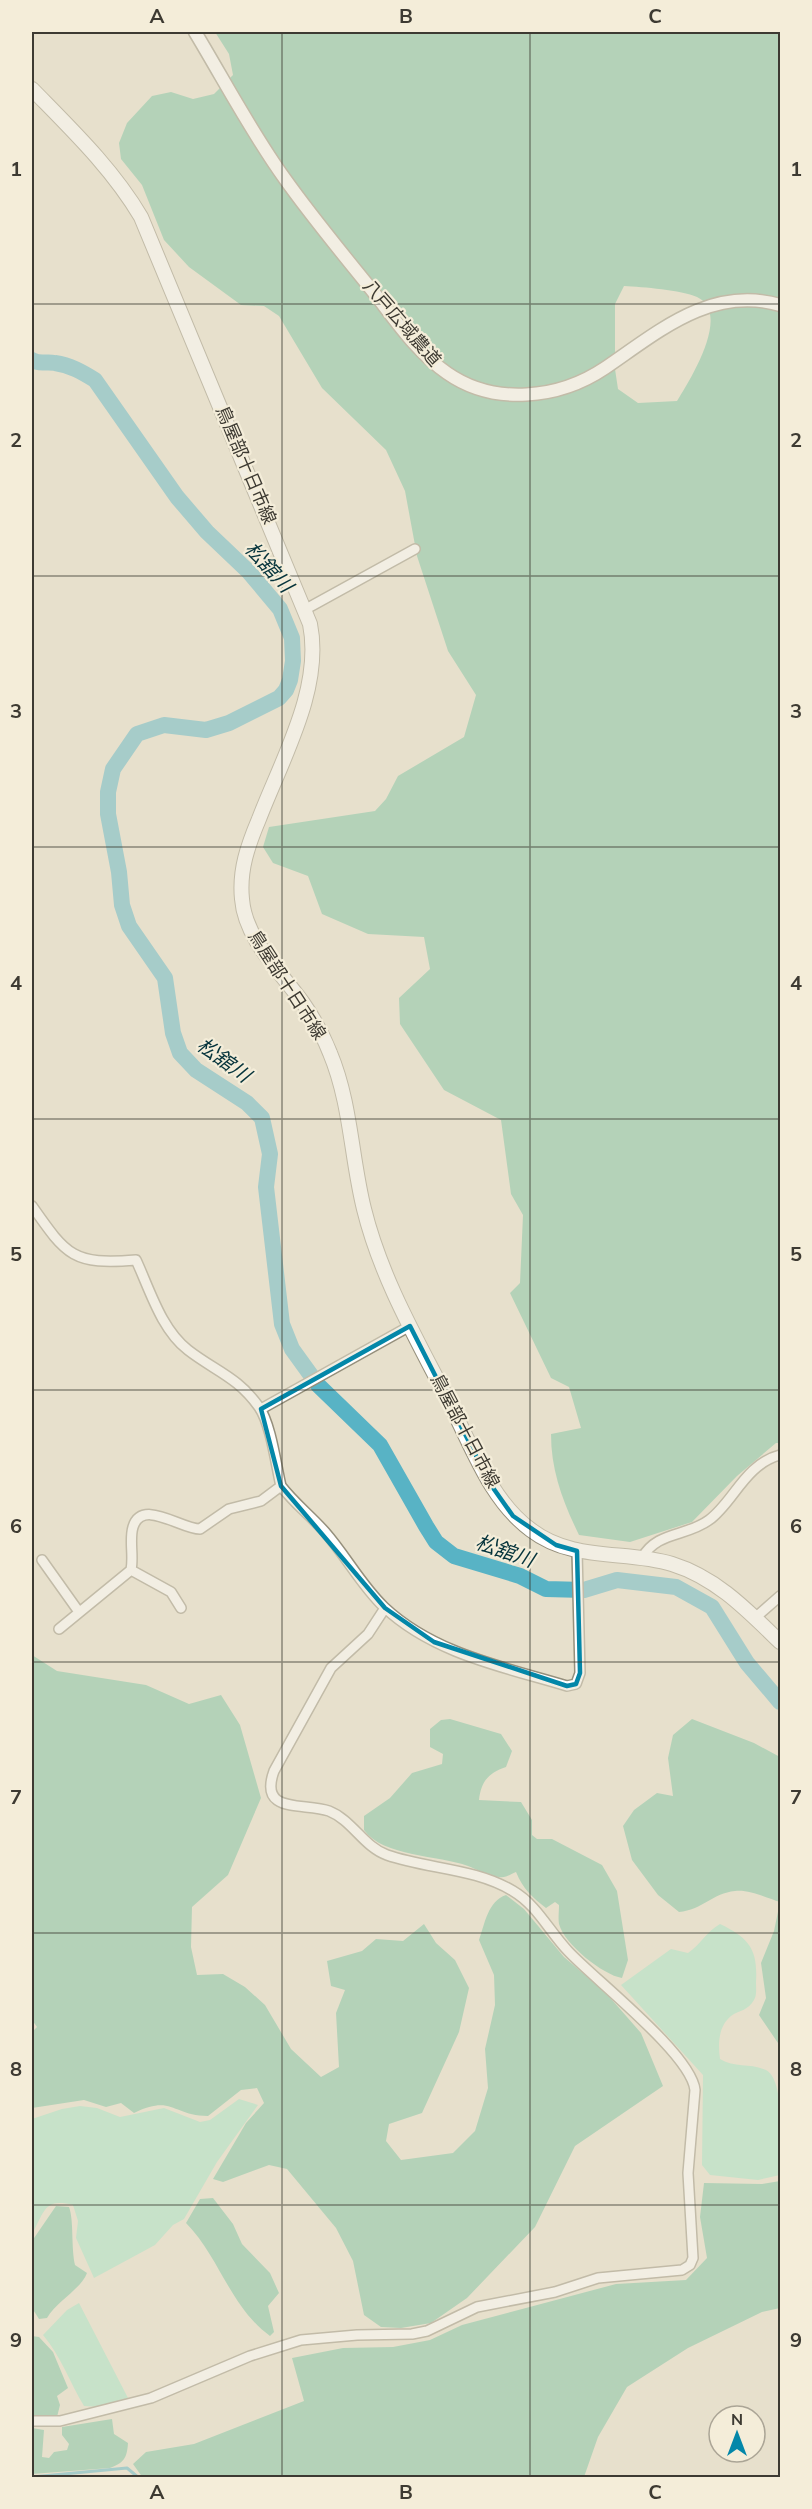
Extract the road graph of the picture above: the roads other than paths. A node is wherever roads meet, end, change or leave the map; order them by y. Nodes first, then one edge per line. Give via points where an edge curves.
1 (195, 32) edge
2 (32, 89) edge
3 (780, 305) edge
4 (415, 549) dead end
5 (306, 609) junction
6 (32, 1206) edge
7 (410, 1326) junction
8 (261, 1409) junction
9 (780, 1455) edge
10 (281, 1486) junction
11 (577, 1551) junction
12 (642, 1558) junction
13 (42, 1560) dead end
14 (131, 1570) junction
15 (780, 1596) edge
16 (181, 1608) dead end
17 (385, 1608) junction
18 (79, 1612) junction
19 (755, 1618) junction
20 (59, 1629) dead end
21 (780, 1642) edge
22 (32, 2421) edge

1 - 3 street, 八戸広域農道 via 277,167 306,207 423,352 448,374 467,384 509,394 554,392 597,374 697,310 745,300
2 - 5 main road, 鳥屋部十日市線 via 106,167 141,217
4 - 5 street
5 - 7 main road, 鳥屋部十日市線 via 314,654 309,687 244,861 243,908 253,934 308,1011 332,1055 341,1081 372,1240
6 - 8 street via 60,1246 79,1256 92,1261 136,1260 174,1336 187,1349 232,1377
7 - 8 street
7 - 11 main road, 鳥屋部十日市線 via 491,1485 513,1516 534,1533
8 - 10 street
9 - 12 street via 743,1480 709,1521 658,1540
10 - 14 street via 261,1501 229,1509 200,1529 154,1514 145,1515 133,1527
10 - 17 street via 326,1533 355,1575
11 - 12 main road, 鳥屋部十日市線
11 - 17 street via 580,1674 576,1684 567,1686 471,1658 434,1642
12 - 19 main road, 鳥屋部十日市線 via 696,1574 731,1596
13 - 18 street
14 - 16 street via 171,1592
14 - 18 street
15 - 19 street
17 - 22 street via 368,1634 324,1678 274,1771 271,1792 285,1805 330,1811 388,1856 484,1879 515,1892 534,1908 569,1952 676,2057 692,2077 695,2090 688,2173 693,2258 690,2265 682,2270 598,2278 555,2292 477,2307 412,2334 301,2340 250,2356 152,2398 60,2421
18 - 20 street
19 - 21 main road, 鳥屋部十日市線

